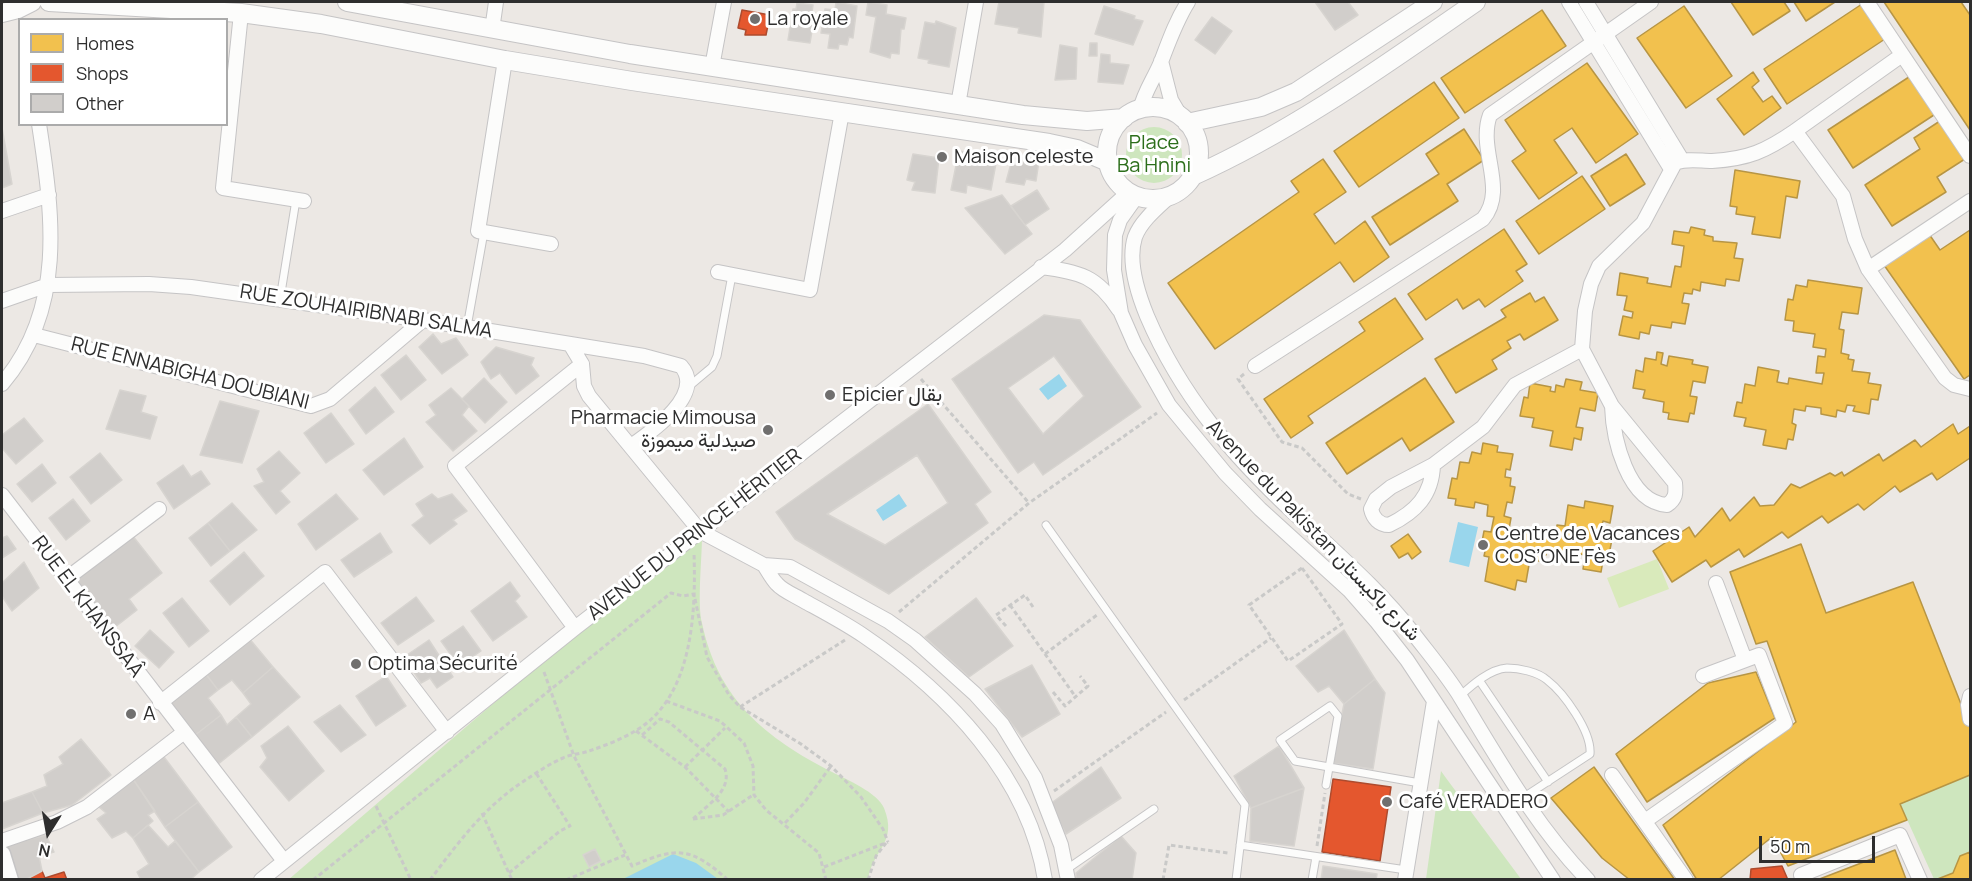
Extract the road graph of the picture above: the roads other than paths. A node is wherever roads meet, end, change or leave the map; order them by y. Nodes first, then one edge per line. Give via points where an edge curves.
1 (49, 2) edge
2 (347, 2) edge
3 (496, 2) edge
4 (724, 2) edge
5 (976, 2) edge
6 (1188, 2) edge
7 (1433, 2) edge
8 (1476, 2) edge
9 (1569, 2) edge
10 (1586, 2) edge
11 (1651, 2) edge
12 (1867, 2) edge
13 (241, 12) junction
14 (492, 30) junction
15 (1600, 36) junction
16 (1902, 55) junction
17 (505, 60) junction
18 (1161, 61) junction
19 (712, 68) junction
20 (957, 105) junction
21 (842, 112) junction
22 (1132, 114) junction
23 (1184, 120) junction
24 (39, 126) edge
25 (1795, 131) junction
26 (1971, 156) edge
27 (1682, 160) junction
28 (1108, 162) junction
29 (1671, 169) junction
30 (1193, 176) junction
31 (1133, 194) junction
32 (49, 195) junction
33 (1170, 196) junction
34 (300, 200) joint
35 (1971, 201) edge
36 (2, 211) edge
37 (484, 232) junction
38 (551, 244) dead end
39 (1041, 267) junction
40 (1868, 269) junction
41 (725, 274) joint
42 (48, 285) junction
43 (280, 298) junction
44 (2, 301) edge
45 (1121, 313) junction
46 (423, 320) junction
47 (468, 327) junction
48 (34, 335) junction
49 (570, 345) junction
50 (1582, 349) junction
51 (582, 364) junction
52 (1255, 366) road end
53 (2, 384) edge
54 (686, 389) junction
55 (1971, 389) edge
56 (1612, 406) junction
57 (631, 446) junction
58 (1433, 465) junction
59 (2, 495) edge
60 (159, 509) dead end
61 (1046, 525) dead end
62 (697, 534) junction
63 (764, 565) junction
64 (66, 579) junction
65 (1716, 583) dead end
66 (888, 621) junction
67 (575, 628) junction
68 (871, 641) junction
69 (1745, 660) junction
70 (1703, 676) dead end
71 (1479, 681) junction
72 (1460, 696) junction
73 (1971, 696) edge
74 (1434, 701) junction
75 (160, 703) junction
76 (1971, 719) edge
77 (447, 732) junction
78 (183, 733) junction
79 (1328, 767) junction
80 (1612, 775) dead end
81 (1548, 782) junction
82 (1420, 783) junction
83 (1326, 785) road end
84 (1521, 799) junction
85 (1154, 809) dead end
86 (1645, 821) junction
87 (2, 841) edge
88 (1240, 845) junction
89 (2, 854) edge
90 (1316, 857) junction
91 (284, 861) junction
92 (1068, 874) edge
93 (1405, 875) edge
94 (10, 879) edge
95 (261, 879) edge
96 (1045, 879) edge
97 (1236, 879) edge
98 (1312, 879) edge
99 (1553, 879) edge
100 (1588, 879) edge
101 (1686, 879) edge
102 (1803, 879) edge
103 (1920, 879) edge

1 - 13 main road
2 - 14 main road
3 - 14 street
4 - 19 street
5 - 20 street
6 - 18 street
7 - 23 main road via 1296,92 1261,107
8 - 30 main road via 1294,125
9 - 15 street
10 - 15 street
11 - 15 street
12 - 16 street
13 - 17 main road
13 - 34 street via 222,188
14 - 19 main road
15 - 27 street
15 - 29 street via 1656,149
15 - 52 street via 1490,115 1486,141 1494,194 1489,212 1482,219
16 - 25 street
16 - 26 street
17 - 21 main road
17 - 37 street via 478,231
18 - 22 street
18 - 23 street via 1171,100
19 - 20 main road
20 - 22 main road via 1087,121
21 - 28 main road via 1049,143
21 - 41 street via 810,290
22 - 23 main road via 1165,109
22 - 28 main road via 1109,140
23 - 30 main road via 1198,146 1199,159
24 - 32 street
25 - 27 street via 1752,155 1711,161
25 - 40 street via 1843,196
27 - 29 street
28 - 31 main road via 1114,178
29 - 50 street via 1643,223 1599,266 1585,311
30 - 33 main road
31 - 33 main road via 1156,199
31 - 39 street, AVENUE DU PRINCE HÉRITIER
31 - 45 street, Avenue du Pakistan شارع باكيستان via 1113,247
32 - 36 street
32 - 42 street
33 - 72 street, Avenue du Pakistan شارع باكيستان via 1142,224 1132,256 1141,302 1172,369 1220,439 1382,598
34 - 43 lane
35 - 40 street
37 - 38 street
37 - 47 lane
39 - 45 street via 1091,278
39 - 62 street, AVENUE DU PRINCE HÉRITIER
40 - 55 street via 1945,378
41 - 54 lane via 717,356 712,367
42 - 43 street, RUE ZOUHAIRIBNABI SALMA via 159,285
42 - 44 street, RUE ZOUHAIRIBNABI SALMA
42 - 48 street
43 - 46 street, RUE ZOUHAIRIBNABI SALMA
45 - 74 street, Avenue du Pakistan شارع باكيستان via 1169,405 1239,487 1349,590 1407,660
46 - 47 street, RUE ZOUHAIRIBNABI SALMA
46 - 48 street, RUE ENNABIGHA DOUBIANI via 330,399 311,406
47 - 49 street, RUE ZOUHAIRIBNABI SALMA
48 - 53 street via 18,365
49 - 51 street
49 - 54 street, RUE ZOUHAIRIBNABI SALMA via 681,366 687,375
50 - 56 street
50 - 58 street via 1515,385 1483,427
51 - 57 street via 589,396
51 - 67 street via 455,466
54 - 57 street via 659,426
56 - 56 street via 1675,483 1676,492 1667,506 1649,500 1628,471 1617,448
57 - 62 street
58 - 58 street via 1376,499 1371,509 1375,519 1385,525 1419,506 1431,486
59 - 64 street, RUE EL KHANSSAÂ
60 - 64 street
61 - 88 lane via 1245,805
62 - 63 street
62 - 67 street, AVENUE DU PRINCE HÉRITIER
63 - 66 street via 790,567
63 - 68 street via 778,586
64 - 75 street, RUE EL KHANSSAÂ
65 - 69 street
66 - 68 street
66 - 92 street via 946,667 1002,724 1045,797
67 - 77 street, AVENUE DU PRINCE HÉRITIER
68 - 96 street via 932,690 996,762 1024,813
69 - 70 street
69 - 86 street via 1759,655 1785,723
71 - 72 lane
71 - 81 lane
71 - 81 lane via 1506,668 1527,671 1546,679 1577,714 1590,754
72 - 84 street, Avenue du Pakistan شارع باكيستان
73 - 76 street
74 - 82 street
74 - 99 street, Avenue du Pakistan شارع باكيستان
75 - 77 street via 325,572
75 - 78 street, RUE EL KHANSSAÂ
77 - 91 street, AVENUE DU PRINCE HÉRITIER
78 - 87 street via 87,807
78 - 91 street, RUE EL KHANSSAÂ
79 - 79 lane via 1295,761 1280,740 1330,706 1338,716
79 - 82 lane
79 - 83 lane
80 - 86 street
81 - 84 lane
82 - 93 street
84 - 100 street, Avenue du Pakistan شارع باكيستان
85 - 92 lane
86 - 101 street
88 - 90 lane
88 - 97 lane
89 - 94 street
90 - 93 lane
90 - 98 lane
91 - 95 street, AVENUE DU PRINCE HÉRITIER
102 - 103 street via 1801,875 1900,835

